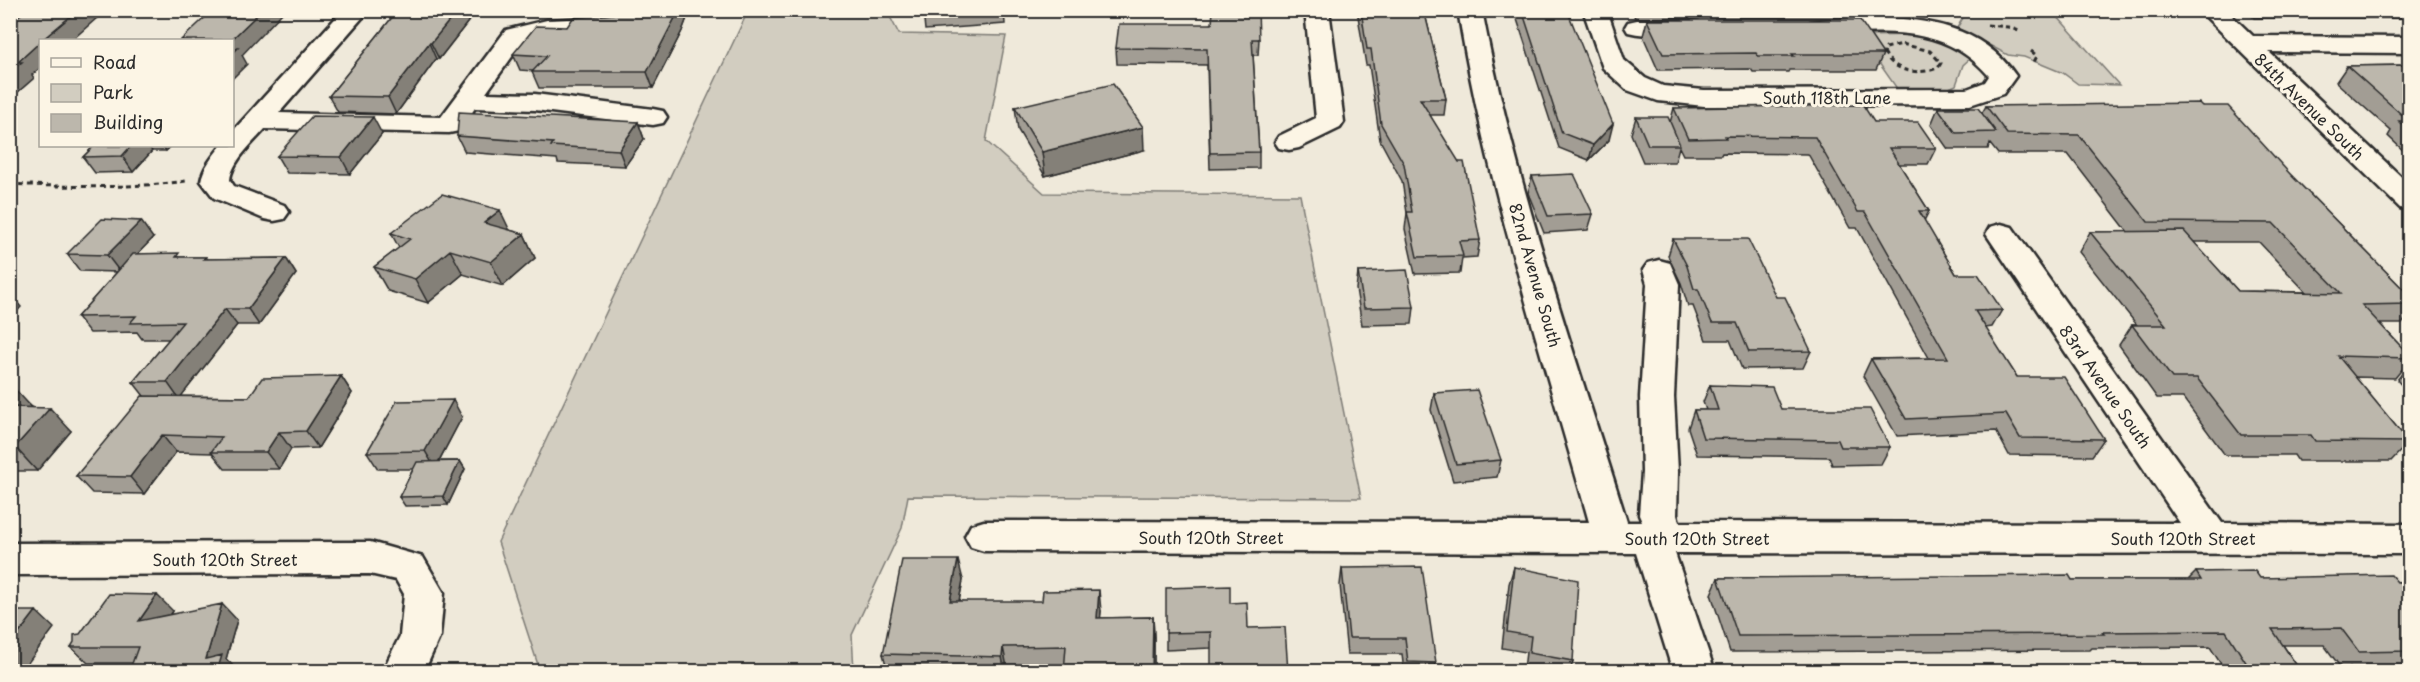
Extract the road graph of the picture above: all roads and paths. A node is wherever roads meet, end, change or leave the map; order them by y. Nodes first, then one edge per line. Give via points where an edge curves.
1 (357, 10) edge
2 (1317, 10) edge
3 (1470, 10) edge
4 (1595, 10) edge
5 (2211, 10) edge
6 (608, 24) edge
7 (1637, 27) dead end
8 (1708, 27) edge
9 (1791, 27) edge
10 (2246, 44) junction
11 (2409, 45) edge
12 (2031, 51) dead end
13 (2033, 64) dead end
14 (1911, 71) joint
15 (468, 100) junction
16 (653, 117) dead end
17 (259, 121) junction
18 (1288, 142) dead end
19 (216, 174) junction
20 (10, 184) edge
21 (2409, 202) edge
22 (274, 212) dead end
23 (2001, 234) dead end
24 (1659, 270) dead end
25 (984, 536) dead end
26 (1643, 538) junction
27 (2211, 538) junction
28 (2409, 539) edge
29 (10, 559) edge
30 (403, 672) edge
31 (1694, 672) edge

1 - 17 street
2 - 18 street via 1330,122
3 - 26 street, 82nd Avenue South via 1503,164
4 - 9 street, South 118th Lane via 1612,63 1625,76 1658,93 1704,98 1970,97 1994,88 2003,76 1982,52 1943,31 1919,27
5 - 10 street, 84th Avenue South
6 - 15 street via 547,27 515,35
7 - 8 street
10 - 11 street
10 - 21 street, 84th Avenue South
12 - 13 path via 2037,56
14 - 14 path via 1938,68 1941,63 1933,52 1913,45 1887,48 1885,57 1891,63
15 - 16 street via 535,102
15 - 17 street via 449,125
17 - 19 street
19 - 20 path via 164,184
19 - 22 street via 215,181 224,192
23 - 27 street, 83rd Avenue South
24 - 26 street via 1663,284 1657,397 1658,514
25 - 26 street, South 120th Street
26 - 27 street, South 120th Street
26 - 31 street, 82nd Avenue South
27 - 28 street, South 120th Street
29 - 30 street, South 120th Street via 370,558 409,568 424,593 420,636

